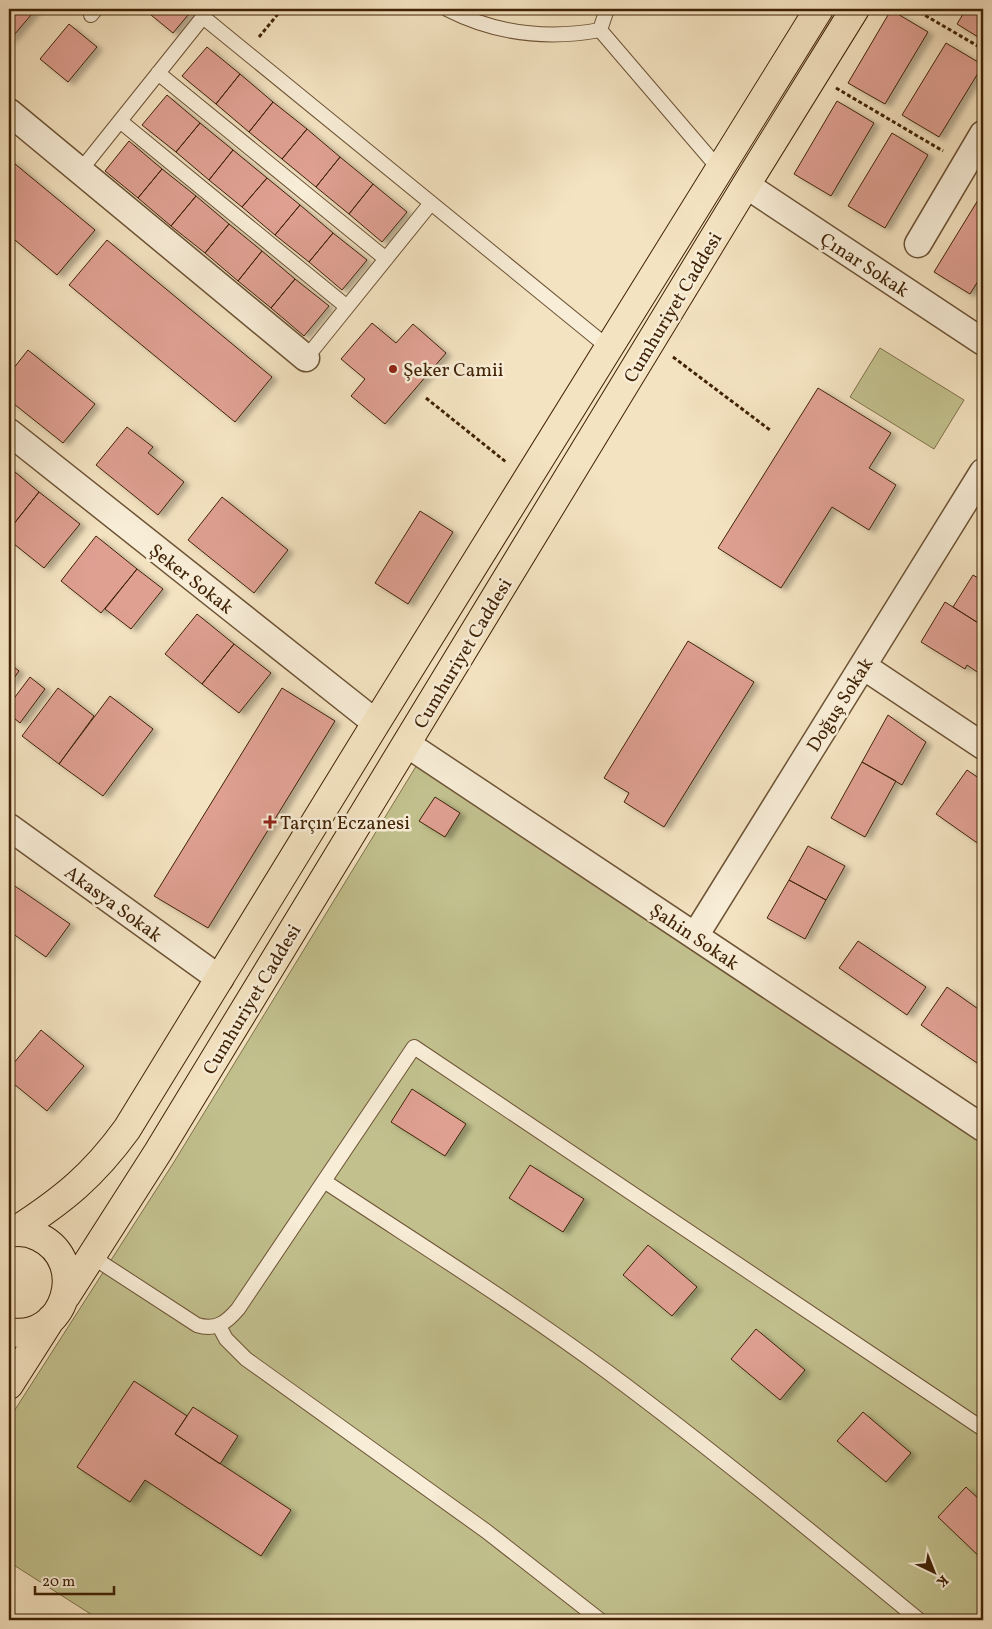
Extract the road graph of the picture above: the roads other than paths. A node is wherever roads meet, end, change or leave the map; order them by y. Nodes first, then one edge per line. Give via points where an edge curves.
1 (447, 9) edge
2 (607, 9) edge
3 (819, 9) edge
4 (855, 9) edge
5 (600, 30) junction
6 (158, 73) junction
7 (9, 112) edge
8 (120, 120) junction
9 (983, 134) edge
10 (720, 170) junction
11 (80, 171) junction
12 (746, 185) junction
13 (431, 203) junction
14 (918, 244) dead end
15 (386, 259) junction
16 (347, 307) junction
17 (983, 342) edge
18 (609, 348) junction
19 (306, 358) joint
20 (9, 432) edge
21 (983, 472) edge
22 (863, 666) junction
23 (376, 723) junction
24 (407, 744) junction
25 (983, 746) edge
26 (9, 827) edge
27 (695, 936) junction
28 (220, 979) junction
29 (983, 1128) edge
30 (324, 1181) junction
31 (12, 1232) edge
32 (91, 1256) junction
33 (66, 1296) junction
34 (50, 1320) junction
35 (219, 1326) junction
36 (9, 1332) edge
37 (9, 1384) edge
38 (983, 1429) edge
39 (600, 1620) edge
40 (919, 1620) edge

1 - 5 lane via 489,27 517,32 574,35
2 - 5 lane
3 - 10 highway, Cumhuriyet Caddesi
4 - 12 highway, Cumhuriyet Caddesi
5 - 10 lane
6 - 8 lane
6 - 13 lane via 202,18
6 - 15 lane
7 - 11 street
8 - 11 lane
8 - 16 lane
9 - 14 street
10 - 18 highway, Cumhuriyet Caddesi
11 - 19 street
12 - 17 street, Çınar Sokak
12 - 24 highway, Cumhuriyet Caddesi
13 - 15 lane
13 - 18 lane
15 - 16 lane
16 - 19 lane
18 - 23 highway, Cumhuriyet Caddesi
20 - 23 street, Şeker Sokak
21 - 22 street, Doğuş Sokak
22 - 25 street
22 - 27 street, Doğuş Sokak
23 - 28 highway, Cumhuriyet Caddesi
24 - 27 street, Şahin Sokak
24 - 32 highway, Cumhuriyet Caddesi
26 - 28 street, Akasya Sokak
27 - 29 street, Şahin Sokak
28 - 31 highway, Cumhuriyet Caddesi via 108,1156 51,1208
30 - 35 lane via 238,1308
30 - 38 lane via 414,1047
30 - 40 lane via 608,1372 779,1504
31 - 33 highway, Cumhuriyet Caddesi via 36,1235 56,1251 65,1265
32 - 33 highway, Cumhuriyet Caddesi
32 - 35 lane via 197,1325
33 - 34 highway, Cumhuriyet Caddesi
34 - 36 highway, Cumhuriyet Caddesi via 32,1330
34 - 37 highway, Cumhuriyet Caddesi
35 - 39 lane via 226,1339 246,1360 486,1531

